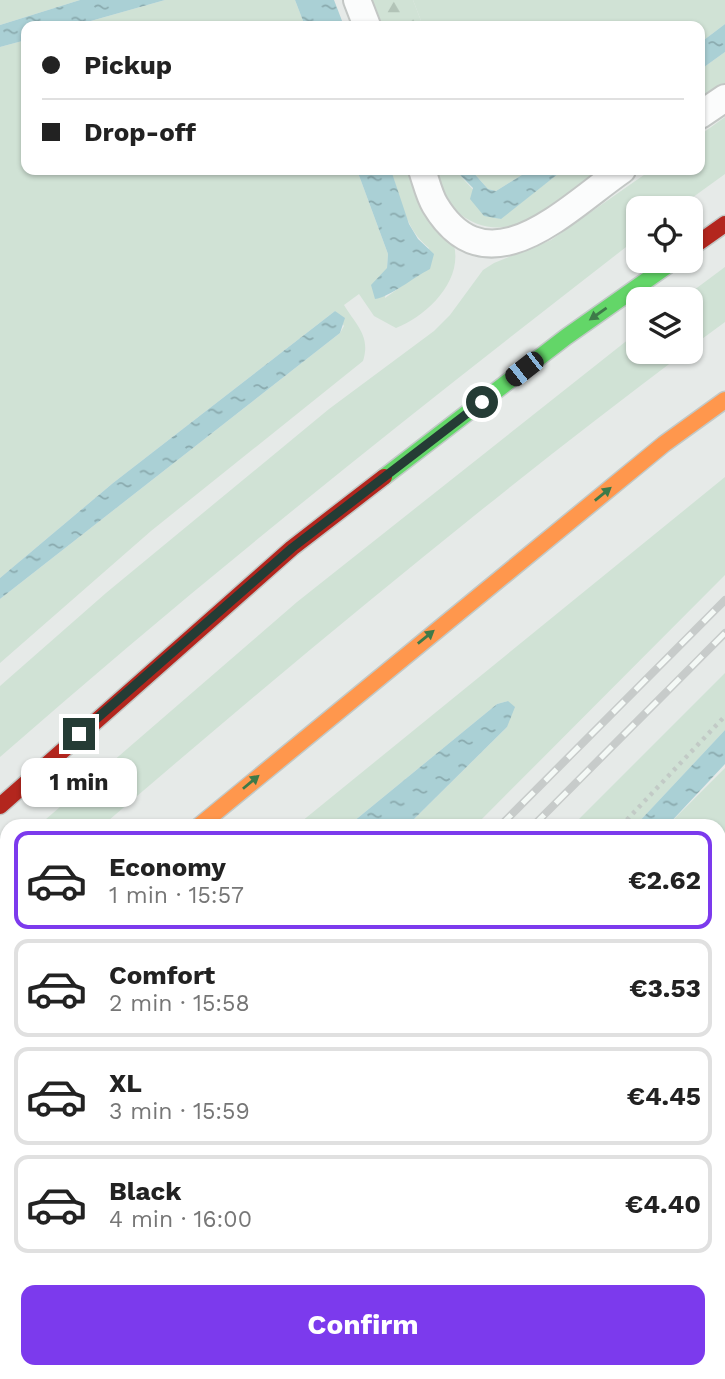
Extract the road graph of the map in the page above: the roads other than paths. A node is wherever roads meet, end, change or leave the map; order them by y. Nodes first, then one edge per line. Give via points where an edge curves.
1 (357, 0) edge
2 (365, 21) edge
3 (725, 98) edge
4 (705, 112) edge
5 (424, 175) edge
6 (615, 175) edge
7 (725, 224) edge
8 (703, 240) edge
9 (657, 273) edge
10 (725, 400) edge
11 (0, 806) edge
12 (207, 819) edge

1 - 2 street
3 - 4 street
5 - 6 street via 436,205 460,232 481,245 506,245 528,236
7 - 8 highway
9 -> 11 highway via 566,337 292,548
12 -> 10 highway via 664,443

